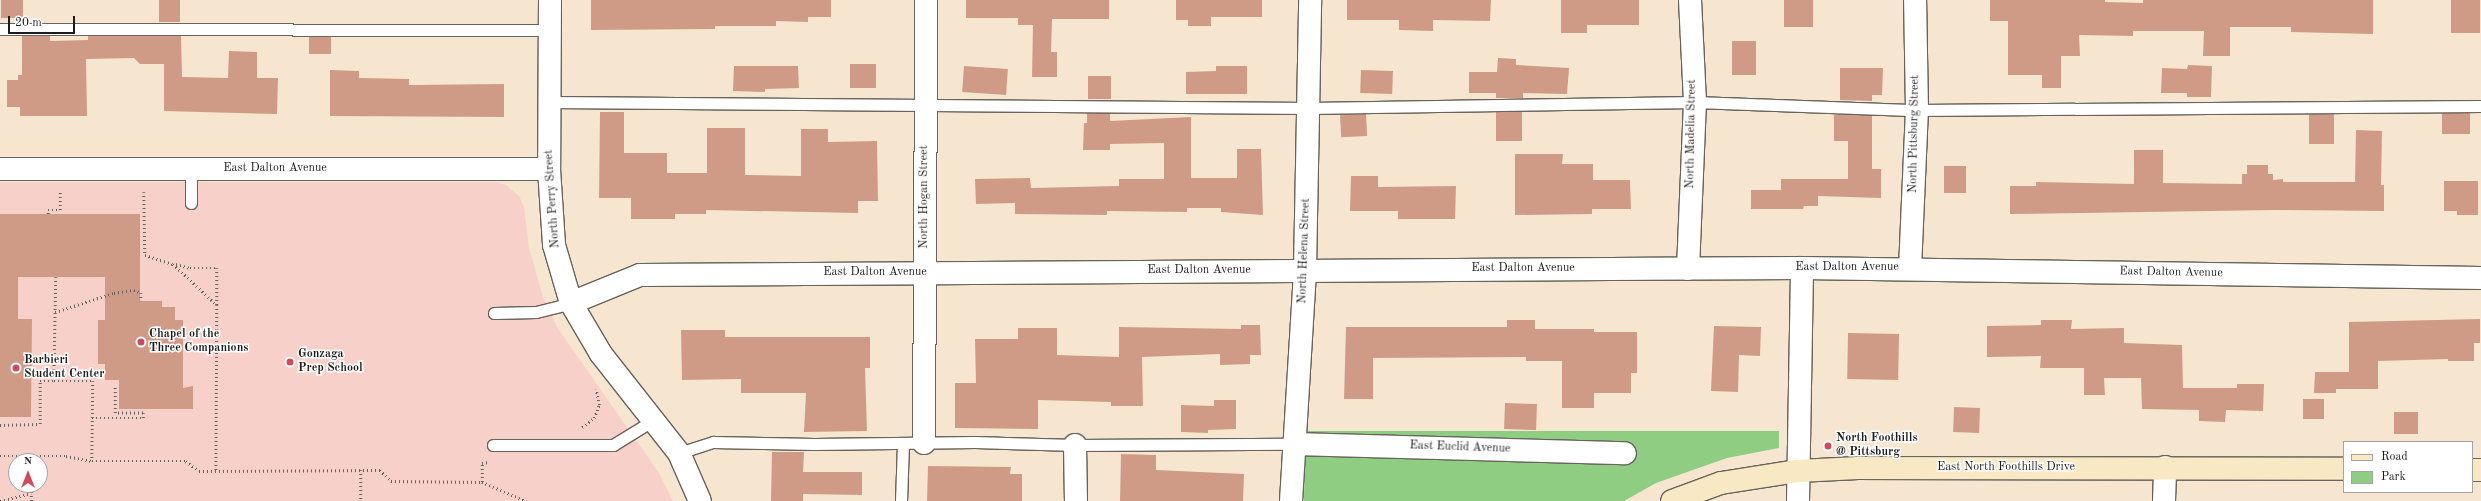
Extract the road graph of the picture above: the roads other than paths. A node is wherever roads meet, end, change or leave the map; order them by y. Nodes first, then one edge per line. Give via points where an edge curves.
1 (550, 0) edge
2 (926, 0) edge
3 (1310, 0) edge
4 (1690, 0) edge
5 (1915, 0) edge
6 (0, 29) edge
7 (550, 30) junction
8 (550, 102) junction
9 (1695, 102) junction
10 (926, 105) junction
11 (2481, 106) edge
12 (1309, 108) junction
13 (1917, 110) junction
14 (0, 169) edge
15 (191, 169) junction
16 (549, 169) junction
17 (191, 203) dead end
18 (1802, 268) junction
19 (1688, 269) junction
20 (1910, 269) junction
21 (1304, 270) junction
22 (924, 272) junction
23 (2481, 278) edge
24 (571, 303) junction
25 (494, 313) dead end
26 (652, 421) junction
27 (913, 443) junction
28 (1294, 444) junction
29 (493, 445) dead end
30 (1075, 445) junction
31 (679, 453) junction
32 (1625, 453) dead end
33 (2165, 467) junction
34 (2343, 469) edge
35 (1798, 471) junction
36 (700, 501) edge
37 (901, 501) edge
38 (1076, 501) edge
39 (1291, 501) edge
40 (1672, 501) edge
41 (1798, 501) edge
42 (2164, 501) edge

1 - 7 street, North Perry Street
2 - 10 street, North Hogan Street
3 - 12 street, North Helena Street
4 - 9 street, North Madelia Street
5 - 13 street, North Pittsburg Street
6 - 7 lane
7 - 8 street, North Perry Street
8 - 10 lane
8 - 16 street, North Perry Street
9 - 12 lane
9 - 13 lane
9 - 19 street, North Madelia Street
10 - 12 lane
10 - 22 street, North Hogan Street
11 - 13 lane
12 - 21 street, North Helena Street
13 - 20 street, North Pittsburg Street
14 - 15 street, East Dalton Avenue
15 - 16 street, East Dalton Avenue
15 - 17 lane
16 - 24 street, North Perry Street via 554,245
18 - 19 street, East Dalton Avenue
18 - 20 street, East Dalton Avenue
18 - 35 street
19 - 21 street, East Dalton Avenue
20 - 23 street, East Dalton Avenue
21 - 22 street, East Dalton Avenue
21 - 28 street, North Helena Street
22 - 24 street, East Dalton Avenue via 640,275
22 - 27 street, North Hogan Street
24 - 25 lane via 536,312
24 - 26 street, North Perry Street via 601,354
26 - 29 lane via 613,445
26 - 31 street, North Perry Street
27 - 30 lane
27 - 31 lane via 713,442
27 - 37 lane
28 - 30 lane
28 - 32 street, East Euclid Avenue
28 - 39 street, North Helena Street
30 - 38 street
31 - 36 street, North Perry Street
33 - 34 main road, East North Foothills Drive
33 - 35 main road, East North Foothills Drive via 1858,468
33 - 42 street
35 - 40 main road, East North Foothills Drive via 1721,483
35 - 41 street

